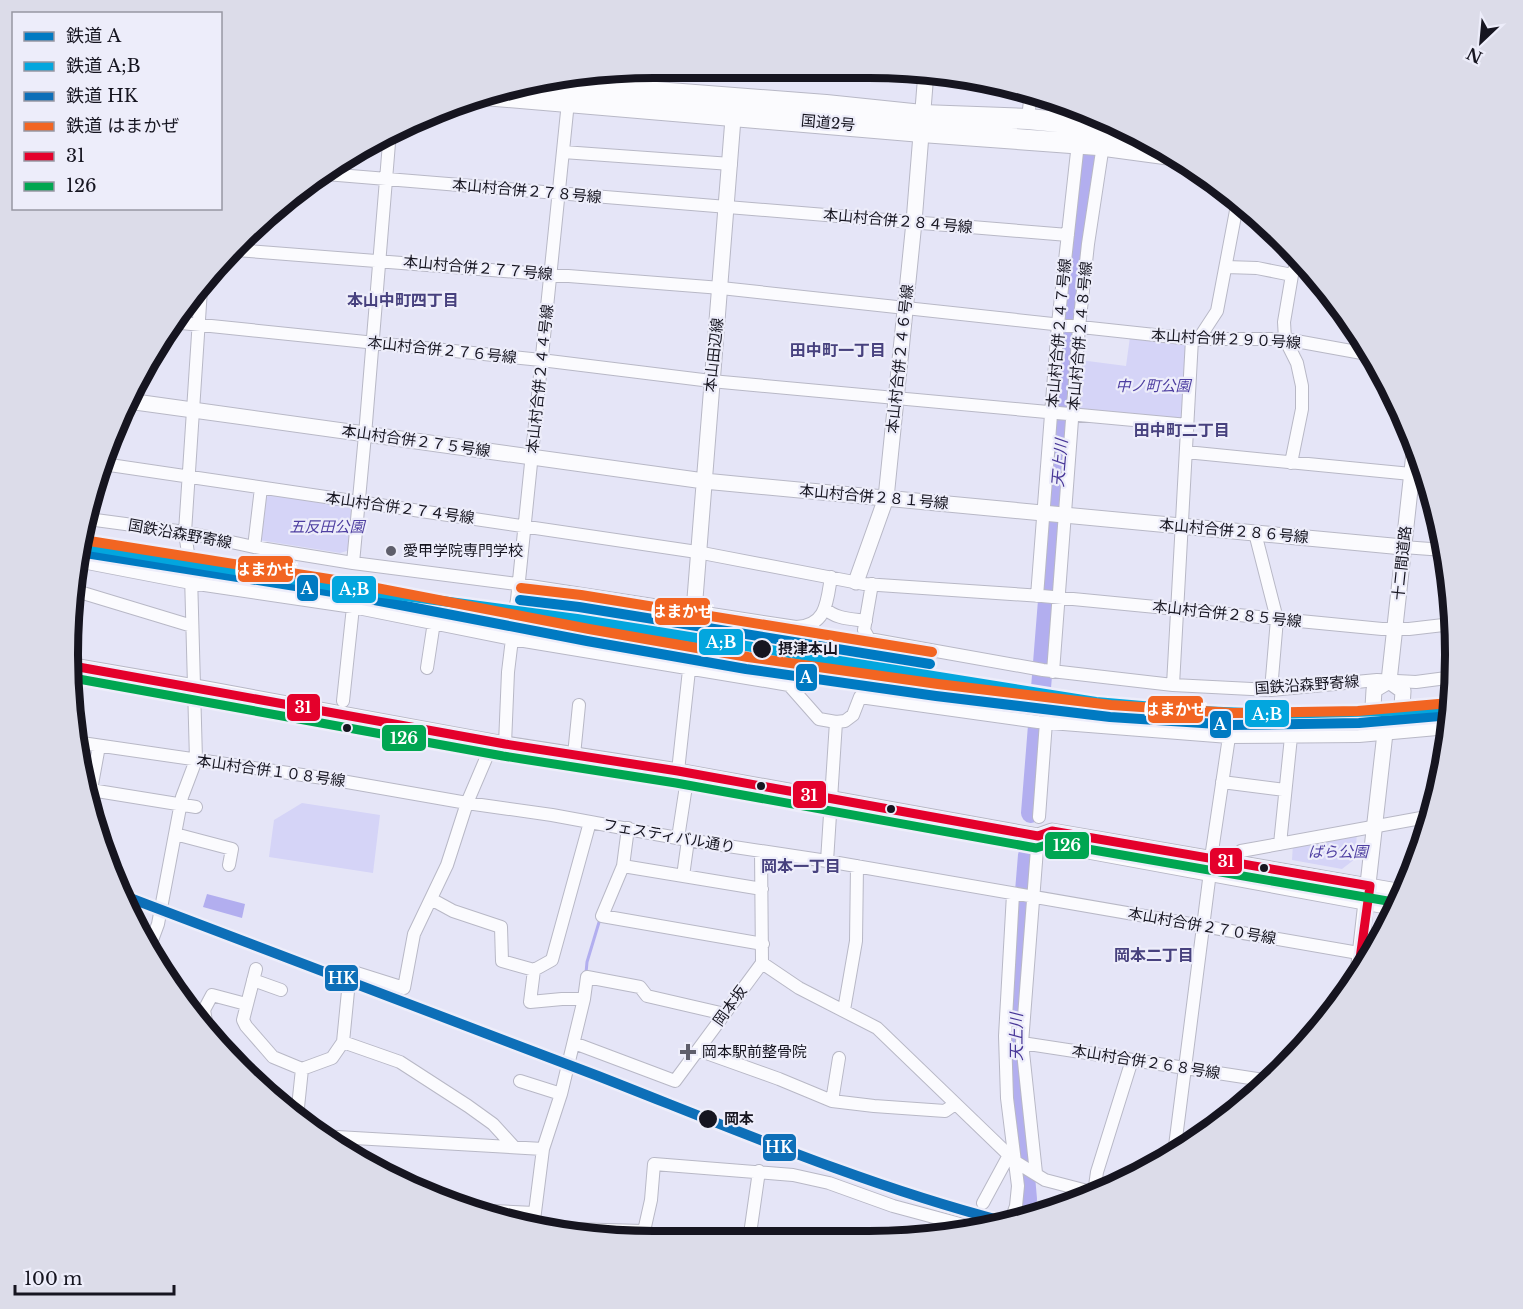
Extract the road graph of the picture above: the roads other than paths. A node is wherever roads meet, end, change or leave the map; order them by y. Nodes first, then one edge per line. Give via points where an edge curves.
1 (925, 81) edge
2 (562, 86) edge
3 (511, 97) edge
4 (568, 102) junction
5 (1030, 102) edge
6 (734, 107) junction
7 (1028, 119) junction
8 (922, 123) junction
9 (1109, 131) edge
10 (1089, 133) edge
11 (389, 143) edge
12 (1142, 147) edge
13 (563, 152) junction
14 (731, 165) junction
15 (334, 175) edge
16 (387, 179) junction
17 (559, 194) junction
18 (728, 206) junction
19 (1236, 211) edge
20 (914, 222) junction
21 (1068, 235) junction
22 (244, 251) edge
23 (380, 260) junction
24 (1226, 267) junction
25 (1295, 267) edge
26 (551, 274) junction
27 (1292, 275) junction
28 (721, 288) junction
29 (200, 300) edge
30 (905, 308) junction
31 (183, 323) edge
32 (199, 324) junction
33 (1058, 324) junction
34 (1079, 327) junction
35 (1285, 339) junction
36 (1195, 340) junction
37 (372, 343) junction
38 (1360, 353) edge
39 (541, 360) junction
40 (711, 381) junction
41 (895, 399) junction
42 (136, 402) edge
43 (193, 410) junction
44 (1052, 412) junction
45 (1073, 415) junction
46 (1188, 425) junction
47 (365, 435) junction
48 (1186, 452) junction
49 (531, 457) junction
50 (1291, 463) junction
51 (1412, 464) edge
52 (110, 465) edge
53 (1411, 474) junction
54 (189, 477) junction
55 (704, 481) junction
56 (261, 488) junction
57 (886, 498) junction
58 (359, 501) junction
59 (1044, 513) junction
60 (1065, 515) junction
61 (94, 520) edge
62 (524, 526) junction
63 (1181, 526) junction
64 (185, 532) junction
65 (1255, 533) junction
66 (254, 547) junction
67 (1403, 547) junction
68 (1435, 549) edge
69 (698, 552) junction
70 (86, 563) edge
71 (352, 563) junction
72 (831, 577) junction
73 (191, 583) junction
74 (864, 583) junction
75 (517, 584) junction
76 (82, 593) edge
77 (1039, 596) junction
78 (1059, 598) junction
79 (353, 607) junction
80 (1177, 609) junction
81 (694, 611) junction
82 (823, 612) junction
83 (860, 619) junction
84 (1277, 619) junction
85 (434, 622) junction
86 (1444, 625) edge
87 (192, 626) junction
88 (1395, 629) junction
89 (512, 639) junction
90 (78, 667) edge
91 (427, 668) dead end
92 (689, 670) junction
93 (1053, 672) junction
94 (1444, 678) edge
95 (1389, 681) junction
96 (1173, 685) junction
97 (194, 687) junction
98 (1271, 690) junction
99 (343, 701) dead end
100 (579, 705) dead end
101 (836, 722) junction
102 (1046, 722) junction
103 (1440, 729) edge
104 (1385, 733) junction
105 (1229, 737) junction
106 (1291, 737) junction
107 (499, 743) junction
108 (85, 744) edge
109 (99, 746) junction
110 (574, 755) junction
111 (196, 760) junction
112 (683, 772) junction
113 (92, 778) edge
114 (1222, 782) junction
115 (95, 790) edge
116 (1285, 790) junction
117 (831, 798) junction
118 (467, 803) junction
119 (180, 804) junction
120 (196, 807) dead end
121 (1039, 817) dead end
122 (1421, 818) edge
123 (590, 822) junction
124 (1375, 825) junction
125 (628, 828) junction
126 (175, 834) junction
127 (1038, 836) junction
128 (683, 839) junction
129 (1280, 844) junction
130 (761, 851) junction
131 (828, 861) junction
132 (1236, 864) junction
133 (229, 865) dead end
134 (1211, 865) junction
135 (623, 866) junction
136 (857, 866) junction
137 (683, 876) junction
138 (762, 889) junction
139 (1393, 893) edge
140 (1013, 894) junction
141 (1369, 894) junction
142 (1034, 898) junction
143 (431, 899) junction
144 (1388, 904) edge
145 (1202, 926) junction
146 (153, 939) edge
147 (763, 944) junction
148 (1365, 947) edge
149 (1362, 953) edge
150 (762, 963) junction
151 (534, 970) junction
152 (281, 990) dead end
153 (584, 999) junction
154 (246, 1004) junction
155 (844, 1010) junction
156 (725, 1014) junction
157 (205, 1015) edge
158 (344, 1042) junction
159 (574, 1043) junction
160 (1023, 1043) junction
161 (698, 1050) junction
162 (839, 1058) dead end
163 (1131, 1060) junction
164 (1185, 1069) junction
165 (302, 1070) junction
166 (1258, 1079) edge
167 (520, 1081) dead end
168 (561, 1094) junction
169 (832, 1101) junction
170 (955, 1104) junction
171 (298, 1107) edge
172 (339, 1137) edge
173 (1175, 1142) edge
174 (514, 1147) junction
175 (543, 1149) junction
176 (1023, 1165) junction
177 (759, 1171) junction
178 (1095, 1184) edge
179 (1082, 1190) edge
180 (983, 1203) dead end
181 (508, 1212) edge
182 (1013, 1212) edge
183 (534, 1213) junction
184 (534, 1218) edge
185 (955, 1224) edge
186 (645, 1231) edge
187 (750, 1231) edge

1 - 8 street, 本山村合併２４６号線
2 - 6 highway, 国道2号
3 - 4 highway, 国道2号
4 - 6 highway, 国道2号
4 - 13 street, 本山村合併２４４号線
5 - 7 street
6 - 8 highway, 国道2号
6 - 14 street, 本山田辺線
7 - 8 highway, 国道2号
7 - 10 highway, 国道2号
8 - 10 highway, 国道2号
8 - 20 street, 本山村合併２４６号線
9 - 10 highway, 国道2号
10 - 12 highway, 国道2号
10 - 21 street, 本山村合併２４７号線
10 - 34 street, 本山村合併２４８号線 via 1088,244
11 - 16 street
13 - 14 street
13 - 17 street, 本山村合併２４４号線
14 - 18 street, 本山田辺線
15 - 16 street, 本山村合併２７８号線
16 - 17 street, 本山村合併２７８号線
16 - 23 street
17 - 18 street, 本山村合併２７８号線
17 - 26 street, 本山村合併２４４号線
18 - 20 street, 本山村合併２８４号線
18 - 28 street, 本山田辺線
19 - 24 street
20 - 21 street, 本山村合併２８４号線
20 - 30 street, 本山村合併２４６号線
21 - 33 street, 本山村合併２４７号線
22 - 23 street, 本山村合併２７７号線
23 - 26 street, 本山村合併２７７号線
23 - 37 street
24 - 27 street
24 - 36 street via 1217,311
25 - 27 street
26 - 28 street, 本山村合併２７７号線
26 - 39 street, 本山村合併２４４号線
27 - 35 street
28 - 30 street, 本山村合併２７７号線
28 - 40 street, 本山田辺線
29 - 32 street
30 - 33 street, 本山村合併２９０号線
30 - 41 street, 本山村合併２４６号線
31 - 32 street, 本山村合併２７６号線
32 - 37 street, 本山村合併２７６号線
32 - 43 street
33 - 34 street, 本山村合併２９０号線
33 - 44 street, 本山村合併２４７号線
34 - 36 street, 本山村合併２９０号線
34 - 45 street, 本山村合併２４８号線
35 - 36 street, 本山村合併２９０号線
35 - 38 street, 本山村合併２９０号線
35 - 50 street via 1297,363 1302,386 1302,409
36 - 46 street
37 - 39 street, 本山村合併２７６号線
37 - 47 street
39 - 40 street, 本山村合併２７６号線
39 - 49 street, 本山村合併２４４号線
40 - 41 street, 本山村合併２７６号線
40 - 55 street, 本山田辺線
41 - 44 street, 本山村合併２７６号線
41 - 57 street, 本山村合併２４６号線
42 - 43 street, 本山村合併２７５号線
43 - 47 street, 本山村合併２７５号線
43 - 54 street
44 - 45 street, 本山村合併２７６号線
44 - 59 street, 本山村合併２４７号線
45 - 46 street, 本山村合併２７６号線
45 - 60 street, 本山村合併２４８号線
46 - 48 street
47 - 49 street, 本山村合併２７５号線
47 - 58 street
48 - 50 street
48 - 63 street
49 - 55 street, 本山村合併２７５号線
49 - 62 street, 本山村合併２４４号線
50 - 53 street
51 - 53 street, 十二間道路
52 - 54 street, 本山村合併２７４号線
53 - 67 street, 十二間道路
54 - 56 street, 本山村合併２７４号線
54 - 64 street
55 - 57 street, 本山村合併２８１号線
55 - 69 street, 本山田辺線
56 - 58 street, 本山村合併２７４号線
56 - 66 street
57 - 59 street, 本山村合併２８１号線
57 - 74 street, 本山村合併２４６号線
58 - 62 street, 本山村合併２７４号線
58 - 71 street
59 - 60 street, 本山村合併２８１号線
59 - 77 street, 本山村合併２４７号線
60 - 63 street, 本山村合併２８６号線
60 - 78 street, 本山村合併２４８号線
61 - 64 street, 国鉄沿森野寄線
62 - 69 street, 本山村合併２７４号線
62 - 75 street, 本山村合併２４４号線
63 - 65 street, 本山村合併２８６号線
63 - 80 street
64 - 66 street, 国鉄沿森野寄線
64 - 73 street
65 - 67 street, 本山村合併２８６号線
65 - 84 street
66 - 71 street, 国鉄沿森野寄線
67 - 68 street
67 - 88 street, 十二間道路
69 - 72 street, 本山村合併２７４号線
69 - 81 street, 本山田辺線
70 - 73 street
71 - 75 street, 国鉄沿森野寄線
72 - 74 street, 本山村合併２７４号線
72 - 82 street
73 - 79 street
73 - 87 street
74 - 77 street, 本山村合併２８５号線
74 - 83 street
75 - 81 street, 国鉄沿森野寄線
75 - 89 street, 本山村合併２４４号線
76 - 87 street
77 - 78 street, 本山村合併２８５号線
78 - 80 street, 本山村合併２８５号線
78 - 93 street, 本山村合併２４８号線
79 - 85 street
79 - 99 street
80 - 84 street, 本山村合併２８５号線
80 - 96 street
81 - 82 street, 国鉄沿森野寄線 via 796,627 807,627
82 - 83 street
83 - 93 street, 国鉄沿森野寄線 via 866,635 875,641
84 - 88 street, 本山村合併２８５号線
84 - 98 street
85 - 89 street
85 - 91 street
86 - 88 street, 本山村合併２８５号線
87 - 97 street
88 - 95 street, 十二間道路
89 - 92 street
89 - 107 street, 本山村合併２４４号線
90 - 97 street
92 - 101 street via 789,685 819,719
92 - 112 street
93 - 96 street, 国鉄沿森野寄線
94 - 95 street, 国鉄沿森野寄線
95 - 98 street, 国鉄沿森野寄線
95 - 104 street, 十二間道路 via 1374,690 1372,724
95 - 104 street via 1403,691 1401,723
96 - 98 street, 国鉄沿森野寄線
97 - 107 street
97 - 111 street
100 - 110 street
101 - 102 street via 853,715 860,697
101 - 117 street
102 - 105 street
102 - 121 street
103 - 104 street
104 - 106 street
104 - 124 street
105 - 106 street
105 - 114 street
106 - 116 street
107 - 110 street
107 - 118 street
108 - 109 street, 本山村合併１０８号線
109 - 111 street, 本山村合併１０８号線
109 - 113 street
110 - 112 street
111 - 118 street, 本山村合併１０８号線
111 - 119 street
112 - 117 street
112 - 128 street
114 - 116 street
114 - 134 street
115 - 119 street
116 - 129 street
117 - 127 street
117 - 131 street
118 - 123 street, フェスティバル通り
118 - 143 street via 447,865
119 - 120 street
119 - 126 street
122 - 124 street
123 - 125 street, フェスティバル通り
123 - 151 street via 552,960
124 - 129 street
124 - 141 street
125 - 128 street, フェスティバル通り
125 - 135 street
126 - 133 street via 232,849
126 - 146 street
127 - 134 street via 1050,844
127 - 142 street
128 - 130 street, フェスティバル通り
128 - 137 street
129 - 132 street via 1241,851
130 - 131 street, フェスティバル通り
130 - 138 street
131 - 136 street, フェスティバル通り
132 - 134 street
132 - 141 street
134 - 141 street
134 - 145 street
135 - 137 street
135 - 147 street via 602,916
136 - 140 street, フェスティバル通り
136 - 155 street via 856,941
137 - 138 street
138 - 147 street
139 - 141 street
140 - 142 street, 本山村合併２７０号線
140 - 176 street via 1005,1036 1007,1098
141 - 144 street
141 - 148 street
142 - 145 street, 本山村合併２７０号線
142 - 160 street
143 - 151 street via 501,927 502,961
143 - 158 street via 414,934 404,988 350,970
145 - 149 street, 本山村合併２７０号線
145 - 164 street
147 - 150 street
150 - 155 street via 799,988
150 - 156 street, 岡本坂
151 - 153 street via 530,1002
152 - 154 street via 255,975
153 - 156 street via 587,977 640,987 647,996
153 - 159 street
154 - 157 street via 212,994
154 - 165 street via 243,1020 271,1056
155 - 170 street via 877,1028
156 - 161 street, 岡本坂
158 - 165 street via 332,1058
158 - 174 street via 400,1062 493,1124
159 - 161 street, 岡本坂 via 675,1081
159 - 168 street
160 - 163 street, 本山村合併２６８号線
160 - 176 street
161 - 169 street
162 - 169 street
163 - 164 street, 本山村合併２６８号線
163 - 178 street
164 - 166 street, 本山村合併２６８号線
164 - 173 street
165 - 171 street
167 - 168 street
168 - 175 street
169 - 170 street via 945,1111
170 - 176 street
172 - 174 street
174 - 175 street
175 - 183 street
176 - 179 street via 1045,1179
176 - 180 street
176 - 182 street
177 - 185 street via 829,1183
177 - 186 street via 654,1164
177 - 187 street
181 - 183 street
183 - 184 street

